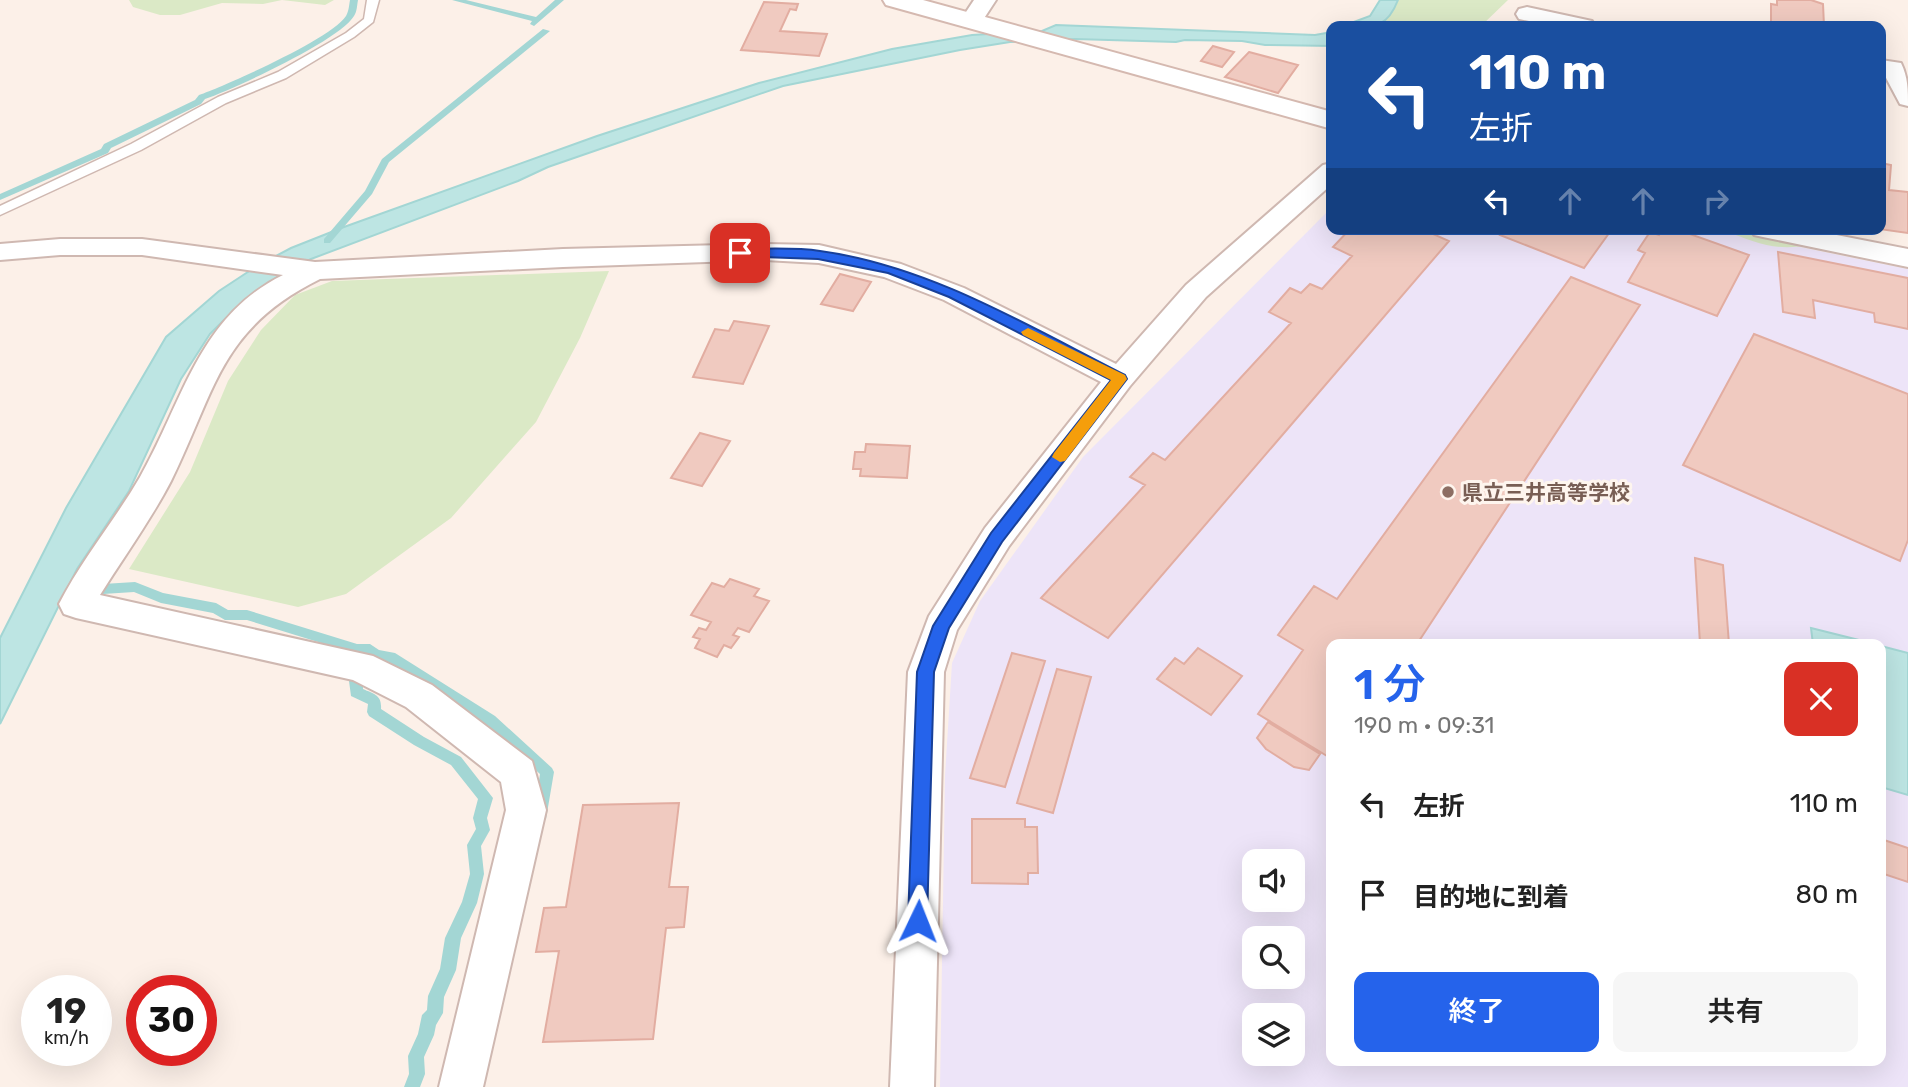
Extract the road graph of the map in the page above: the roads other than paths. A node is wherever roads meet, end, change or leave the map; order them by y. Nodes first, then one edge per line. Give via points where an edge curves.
1 (373, 0) edge
2 (895, 0) edge
3 (978, 11) edge
4 (1527, 13) edge
5 (1562, 21) edge
6 (1886, 67) edge
7 (1908, 99) edge
8 (1326, 119) edge
9 (1326, 175) edge
10 (0, 211) edge
11 (1793, 235) edge
12 (0, 252) edge
13 (1908, 258) edge
14 (315, 271) junction
15 (1120, 379) junction
16 (461, 1087) edge
17 (912, 1087) edge

1 - 10 lane via 369,20 282,75 222,100 136,147
2 - 3 street
3 - 8 street
4 - 5 street
6 - 7 street via 1893,68
9 - 15 street via 1196,291
11 - 13 street
12 - 14 street via 142,247
14 - 15 street via 563,258 818,254 891,270 954,294
14 - 16 street via 278,289 244,317 218,348 155,480 76,604 360,667 419,696 517,772 526,810
15 - 17 street via 997,537 941,626 926,672

